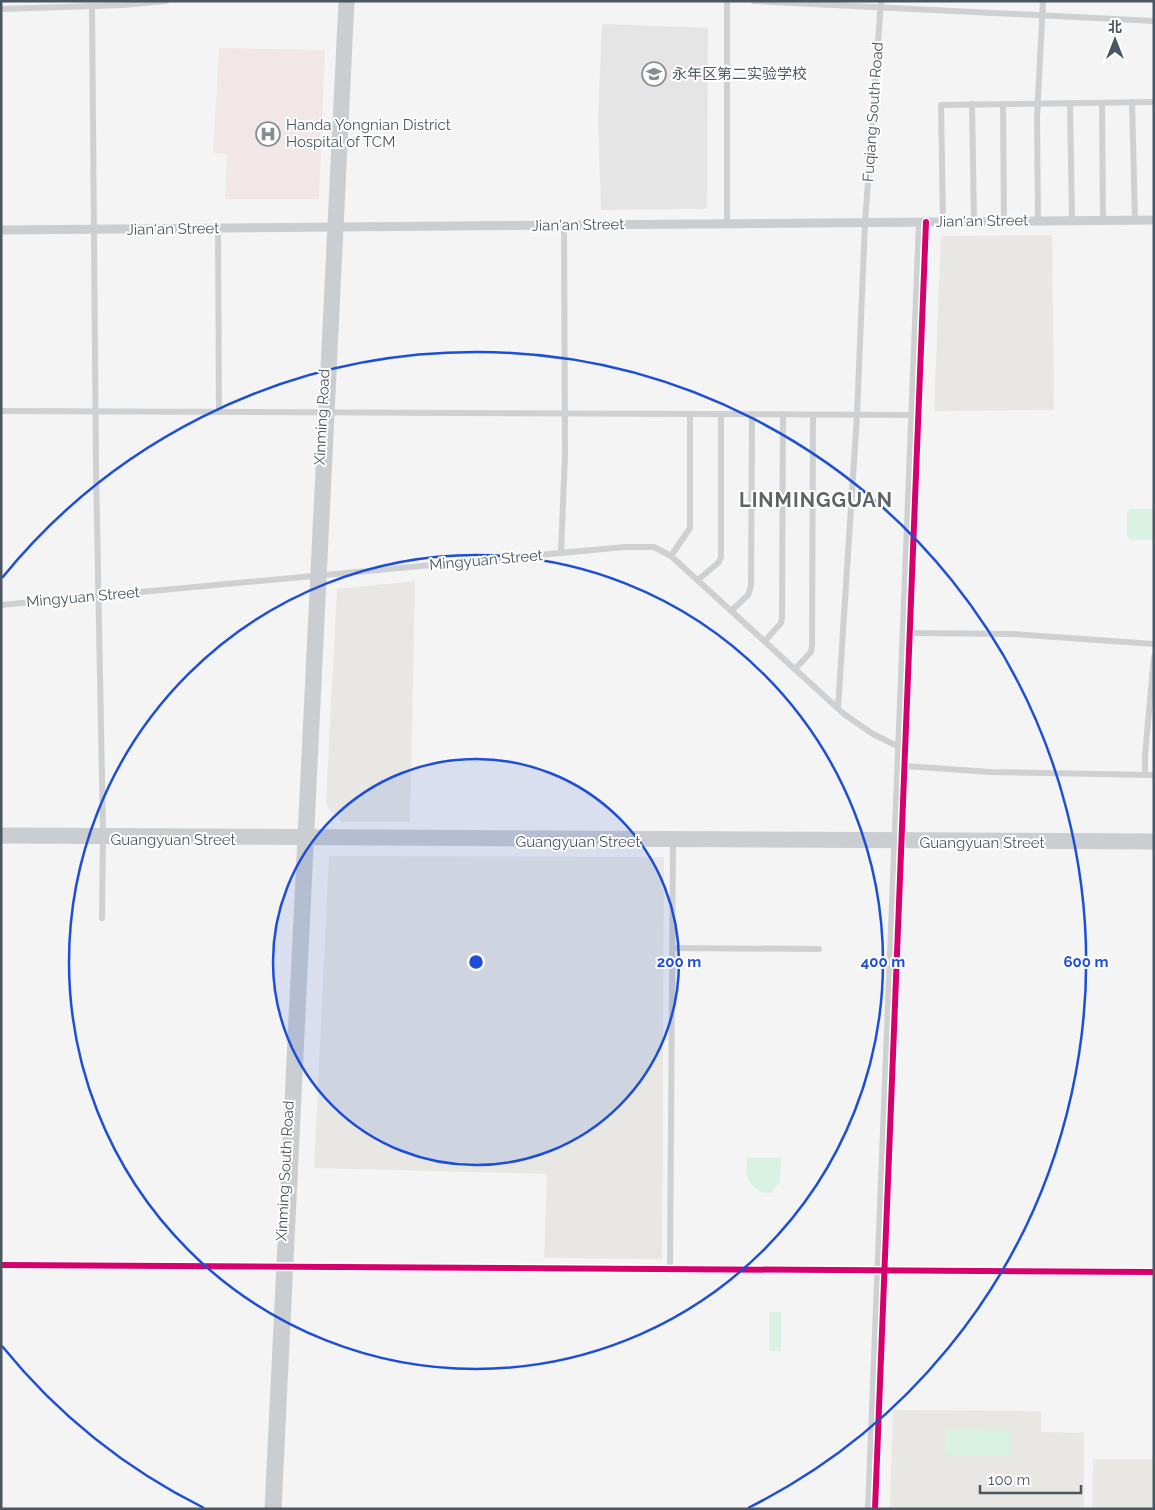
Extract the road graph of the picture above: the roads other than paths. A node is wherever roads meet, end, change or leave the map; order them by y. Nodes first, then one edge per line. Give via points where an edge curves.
1 (166, 1) edge
2 (342, 1) edge
3 (350, 1) edge
4 (727, 1) edge
5 (754, 1) edge
6 (1043, 1) edge
7 (881, 4) edge
8 (92, 6) junction
9 (1, 9) edge
10 (1042, 15) junction
11 (1154, 21) edge
12 (1132, 102) junction
13 (1154, 102) edge
14 (1070, 103) junction
15 (1102, 103) junction
16 (972, 104) junction
17 (1003, 104) junction
18 (1038, 104) junction
19 (1104, 220) junction
20 (1135, 220) junction
21 (1154, 220) edge
22 (1004, 221) junction
23 (1038, 221) junction
24 (1072, 221) junction
25 (923, 222) junction
26 (943, 222) junction
27 (974, 222) junction
28 (865, 223) junction
29 (727, 224) junction
30 (564, 225) junction
31 (335, 227) junction
32 (218, 228) junction
33 (1, 230) edge
34 (94, 230) junction
35 (1, 410) edge
36 (96, 411) junction
37 (219, 412) junction
38 (326, 412) junction
39 (564, 413) junction
40 (690, 414) junction
41 (721, 414) junction
42 (752, 414) junction
43 (783, 414) junction
44 (812, 414) junction
45 (857, 415) junction
46 (916, 415) junction
47 (561, 552) junction
48 (671, 556) junction
49 (318, 575) junction
50 (698, 580) junction
51 (98, 595) junction
52 (1, 605) edge
53 (731, 611) junction
54 (911, 633) junction
55 (765, 641) junction
56 (1154, 644) edge
57 (1154, 657) edge
58 (795, 669) junction
59 (838, 708) junction
60 (899, 747) junction
61 (905, 766) junction
62 (1145, 775) junction
63 (1154, 775) edge
64 (1, 832) edge
65 (103, 836) junction
66 (305, 837) junction
67 (1154, 838) edge
68 (1, 839) edge
69 (898, 839) junction
70 (673, 842) junction
71 (1154, 845) edge
72 (102, 918) dead end
73 (672, 948) junction
74 (819, 949) dead end
75 (1, 1265) edge
76 (284, 1266) junction
77 (670, 1268) junction
78 (881, 1270) junction
79 (1154, 1272) edge
80 (269, 1509) edge
81 (277, 1509) edge
82 (868, 1509) edge
83 (875, 1509) edge

1 - 8 street
2 - 31 main road, Xinming Road
3 - 31 main road, Xinming Road
4 - 29 street
5 - 7 street
6 - 10 street
7 - 10 street
7 - 28 street, Fuqiang South Road
8 - 9 street
8 - 34 street
10 - 11 street
10 - 18 street
12 - 13 street
12 - 15 street
12 - 20 street
14 - 15 street
14 - 18 street
14 - 24 street
15 - 19 street
16 - 17 street
16 - 26 street via 941,105
16 - 27 street
17 - 18 street
17 - 22 street
18 - 23 street
19 - 20 main road, Jian'an Street
19 - 24 main road, Jian'an Street
20 - 21 main road, Jian'an Street
22 - 23 main road, Jian'an Street
22 - 27 main road, Jian'an Street
23 - 24 main road, Jian'an Street
25 - 26 main road, Jian'an Street
25 - 28 main road, Jian'an Street
25 - 46 street
26 - 27 main road, Jian'an Street
28 - 29 main road, Jian'an Street
28 - 45 street, Fuqiang South Road
29 - 30 main road, Jian'an Street
30 - 31 main road, Jian'an Street
30 - 39 street
31 - 32 main road, Jian'an Street
31 - 38 main road, Xinming Road
32 - 34 main road, Jian'an Street
32 - 37 street
33 - 34 main road, Jian'an Street
34 - 36 street
35 - 36 street
36 - 37 street
36 - 51 street
37 - 38 street
38 - 39 street
38 - 49 main road, Xinming Road
39 - 40 street
39 - 47 street
40 - 41 street
40 - 48 street via 690,528
41 - 42 street
41 - 50 street via 721,557
42 - 43 street
42 - 53 street via 751,586 748,595
43 - 44 street
43 - 55 street via 782,618
44 - 45 street
44 - 58 street via 812,646 811,652
45 - 46 street
45 - 59 street, Fuqiang South Road
46 - 54 street
46 - 60 street
47 - 48 street, Mingyuan Street via 643,546 654,547
47 - 49 street, Mingyuan Street
48 - 50 street, Mingyuan Street
49 - 51 street, Mingyuan Street
49 - 66 main road, Xinming Road
50 - 53 street, Mingyuan Street
51 - 52 street, Mingyuan Street
51 - 65 street
53 - 55 street, Mingyuan Street
54 - 56 street via 1013,634
54 - 61 street
55 - 58 street, Mingyuan Street
57 - 62 street
58 - 59 street, Mingyuan Street
59 - 60 street, Mingyuan Street via 873,734
60 - 69 street
61 - 62 street via 990,772
61 - 69 street
62 - 63 street
64 - 65 main road, Guangyuan Street
65 - 66 main road, Guangyuan Street
65 - 68 main road, Guangyuan Street
65 - 72 street
66 - 69 main road, Guangyuan Street
66 - 70 main road, Guangyuan Street
66 - 76 main road, Xinming South Road
67 - 69 main road, Guangyuan Street
69 - 70 main road, Guangyuan Street
69 - 71 main road, Guangyuan Street
69 - 78 street
70 - 73 street
73 - 74 street
73 - 77 street
75 - 76 street
76 - 77 street
76 - 80 main road, Xinming South Road
76 - 81 main road, Xinming South Road
77 - 78 street
78 - 79 street
78 - 82 street
78 - 83 street

